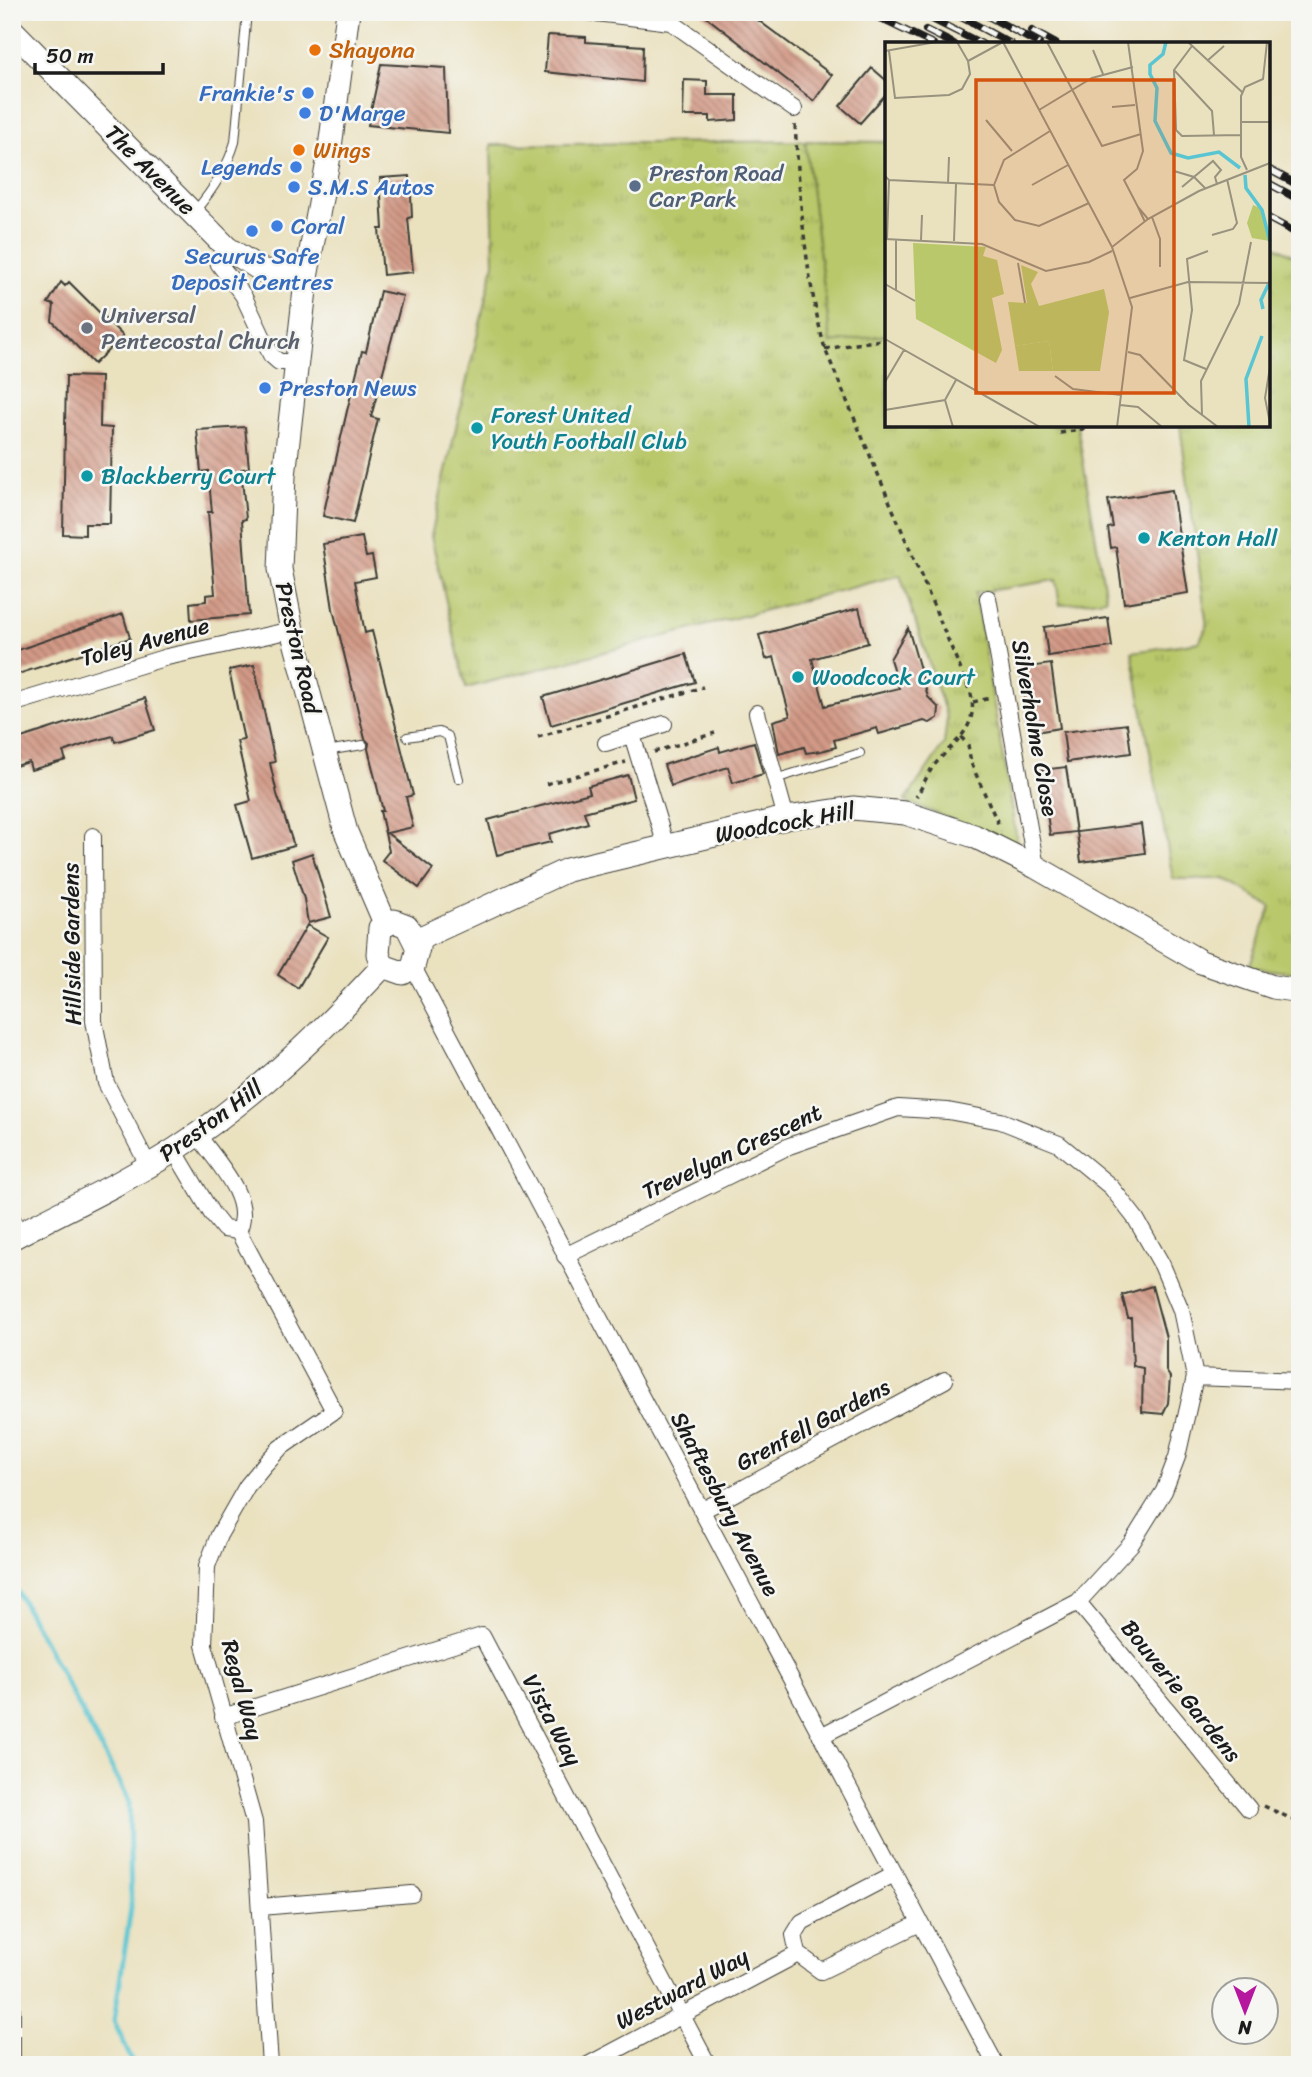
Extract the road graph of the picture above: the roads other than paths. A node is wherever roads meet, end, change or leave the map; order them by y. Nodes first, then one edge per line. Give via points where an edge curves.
1 (247, 12) edge
2 (348, 12) edge
3 (588, 12) edge
4 (12, 30) edge
5 (794, 109) road end
6 (193, 213) junction
7 (227, 248) junction
8 (263, 271) junction
9 (307, 272) junction
10 (243, 295) junction
11 (298, 362) junction
12 (988, 598) dead end
13 (292, 629) junction
14 (12, 704) edge
15 (757, 713) dead end
16 (664, 724) dead end
17 (632, 735) junction
18 (407, 737) dead end
19 (606, 743) dead end
20 (363, 745) dead end
21 (323, 752) junction
22 (860, 753) dead end
23 (459, 779) dead end
24 (775, 779) junction
25 (786, 818) junction
26 (93, 836) dead end
27 (666, 846) junction
28 (1036, 867) junction
29 (385, 923) junction
30 (416, 940) junction
31 (383, 966) junction
32 (413, 967) junction
33 (1300, 991) edge
34 (197, 1135) junction
35 (174, 1150) junction
36 (148, 1165) junction
37 (12, 1210) edge
38 (238, 1231) junction
39 (18, 1236) edge
40 (565, 1256) junction
41 (1195, 1377) junction
42 (945, 1380) dead end
43 (1300, 1381) edge
44 (703, 1510) junction
45 (1078, 1602) junction
46 (223, 1717) junction
47 (823, 1735) junction
48 (1248, 1809) road end
49 (894, 1874) junction
50 (412, 1894) dead end
51 (261, 1907) junction
52 (920, 1923) junction
53 (798, 1954) junction
54 (12, 2010) edge
55 (682, 2015) junction
56 (12, 2061) edge
57 (270, 2065) edge
58 (588, 2065) edge
59 (708, 2065) edge
60 (996, 2065) edge

1 - 6 lane via 235,142 214,189
2 - 9 street, Preston Road via 328,162
3 - 5 street via 671,22
4 - 6 street, The Avenue
6 - 7 street, The Avenue
7 - 8 street, The Avenue
7 - 10 street via 219,264
8 - 9 street
8 - 10 street
9 - 11 street, Preston Road
10 - 11 street via 271,355 279,362
11 - 13 street, Preston Road via 279,526 280,569
12 - 28 street, Silverholme Close
13 - 14 street, Toley Avenue via 167,657
13 - 21 street, Preston Road
15 - 24 street
16 - 17 street
17 - 19 street
17 - 27 street
18 - 23 lane via 439,732 449,736
20 - 21 lane
21 - 29 street, Preston Road via 346,832
22 - 24 lane
24 - 25 street
25 - 27 street, Woodcock Hill
25 - 28 street, Woodcock Hill via 853,808 905,813 1003,848
26 - 36 street, Hillside Gardens via 94,1021 106,1083
27 - 30 street, Woodcock Hill via 566,870
28 - 33 street, Woodcock Hill via 1201,962 1273,987
29 - 30 street via 407,926
29 - 31 street via 377,940
30 - 32 street
31 - 32 street via 403,973
31 - 34 street, Preston Hill via 333,1021 275,1074
32 - 40 street, Shaftesbury Avenue
34 - 35 street, Preston Hill
34 - 38 street via 242,1203 245,1218
35 - 36 street, Preston Hill
35 - 38 street, Regal Way via 212,1214 224,1229
36 - 39 street, Preston Hill
37 - 39 lane
38 - 46 street, Regal Way via 334,1411 281,1448 259,1471 219,1535 207,1566 204,1645
40 - 41 street, Trevelyan Crescent via 789,1146 885,1112 898,1108 948,1111 1001,1121 1059,1144 1111,1187 1136,1219 1181,1310
40 - 44 street, Shaftesbury Avenue
41 - 43 street
41 - 45 street, Trevelyan Crescent via 1177,1457 1164,1491 1131,1545
42 - 44 street, Grenfell Gardens
44 - 47 street, Shaftesbury Avenue
45 - 47 street, Trevelyan Crescent
45 - 48 street, Bouverie Gardens
46 - 51 street, Regal Way via 254,1822
46 - 55 street, Vista Way via 482,1636
47 - 49 street, Shaftesbury Avenue
49 - 52 street, Shaftesbury Avenue
49 - 53 street via 802,1922 794,1935
50 - 51 street
51 - 57 street, Regal Way
52 - 53 street via 821,1971
52 - 60 street, Shaftesbury Avenue
53 - 55 street, Westward Way
54 - 56 street
55 - 58 street, Westward Way
55 - 59 street, Vista Way

